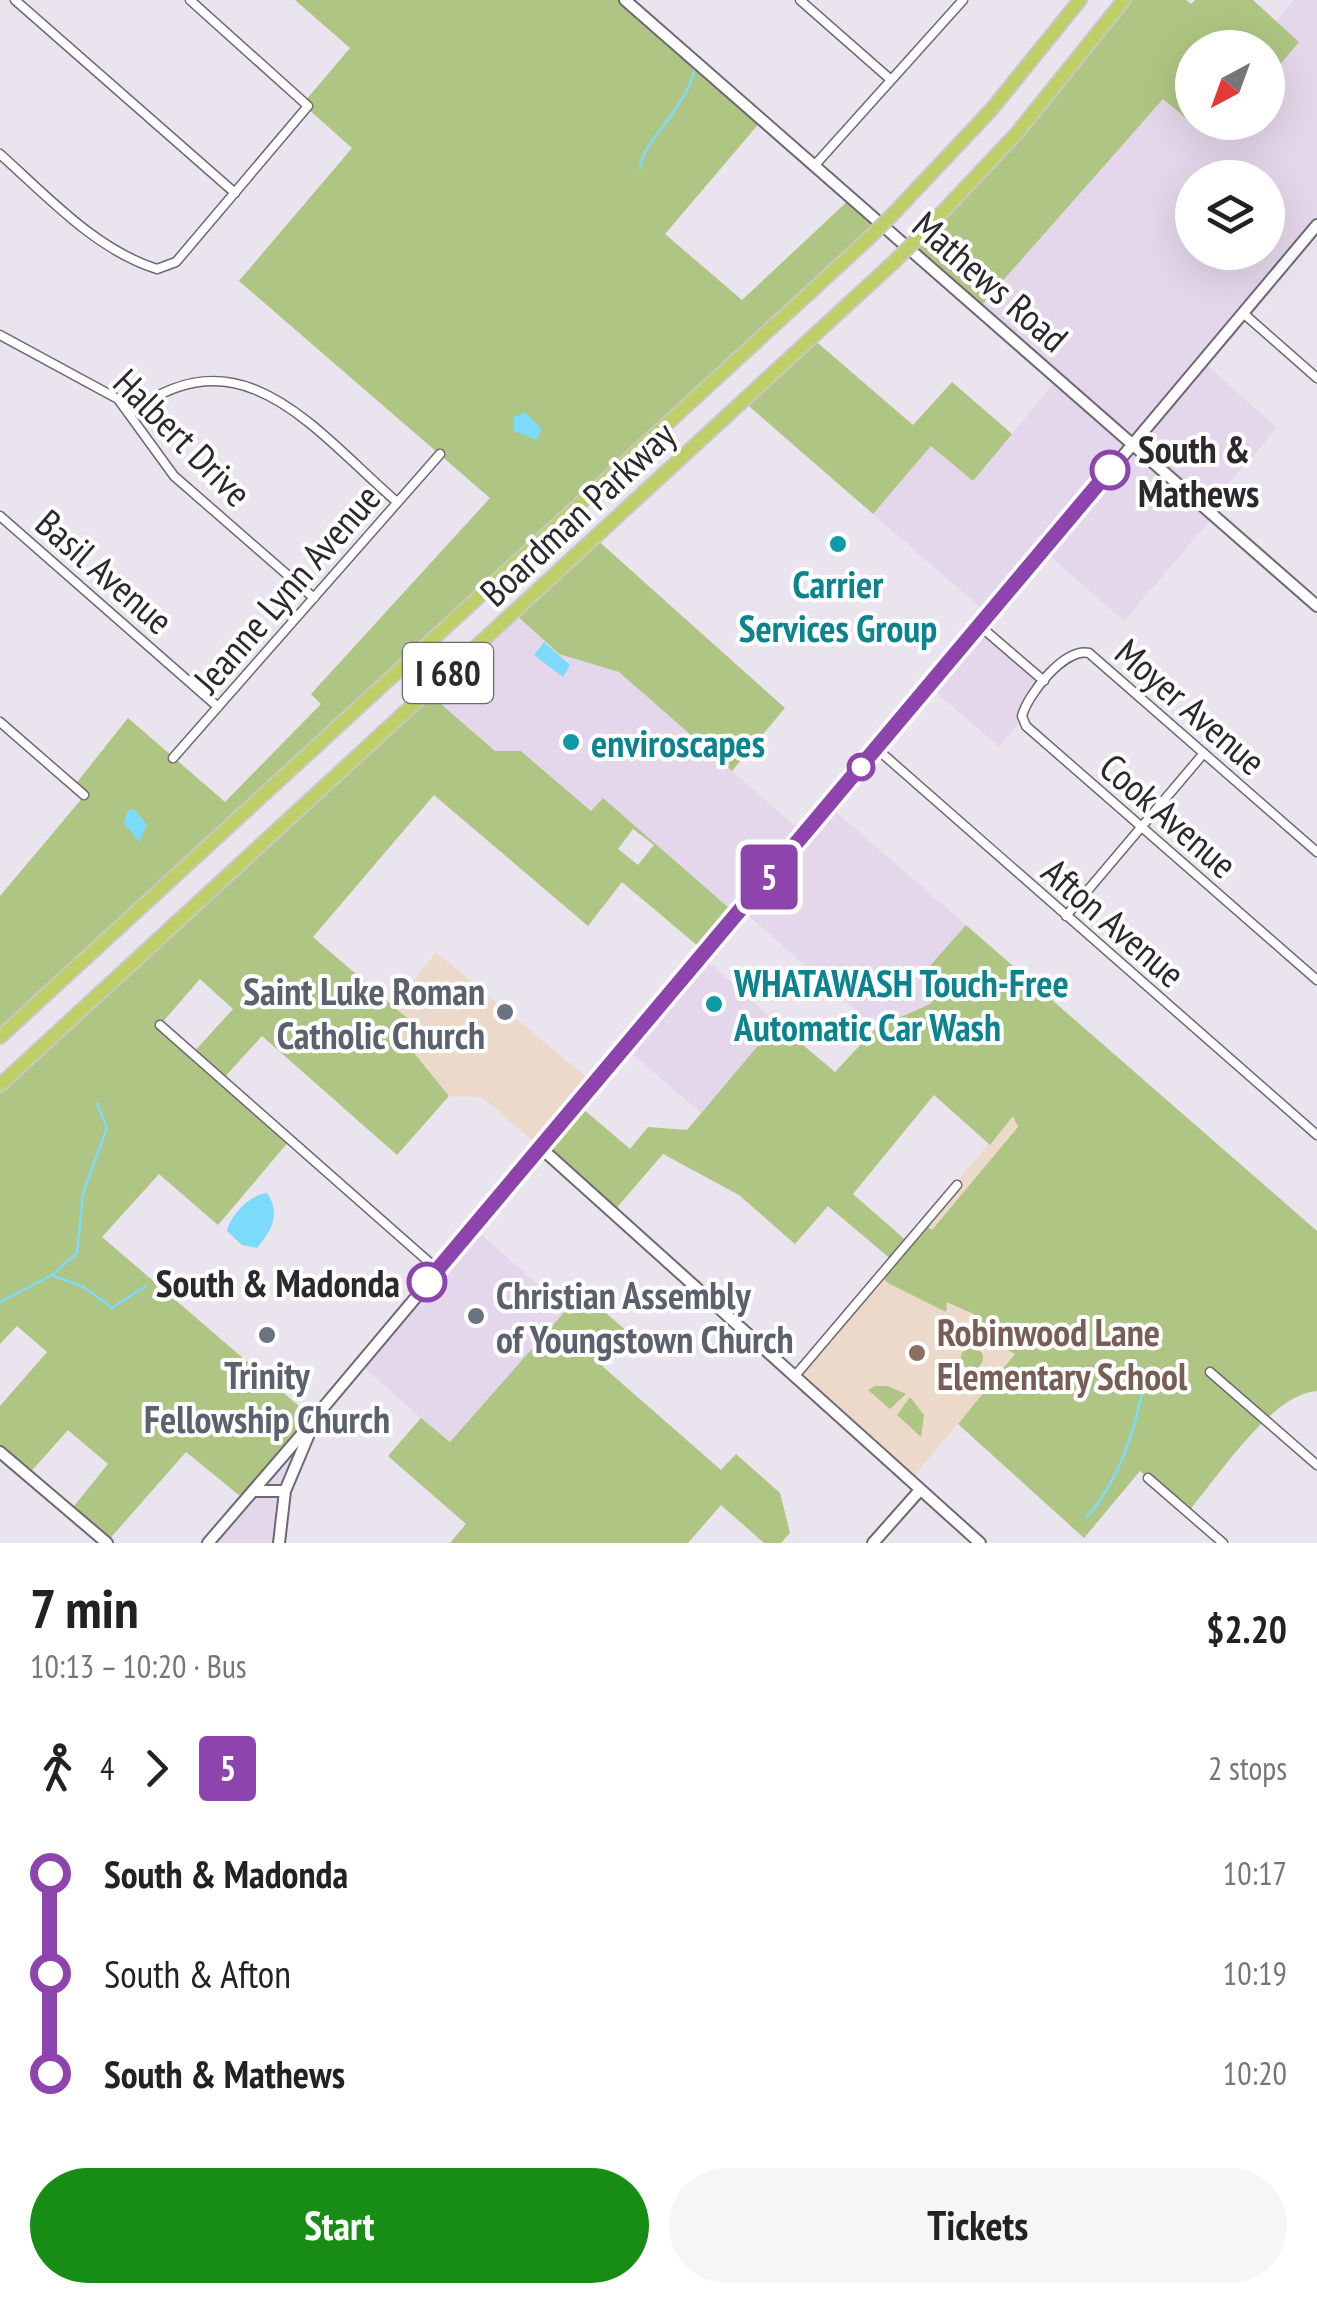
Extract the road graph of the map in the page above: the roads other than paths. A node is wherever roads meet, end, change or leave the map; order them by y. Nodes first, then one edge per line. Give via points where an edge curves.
1 (15, 0) edge
2 (190, 0) edge
3 (625, 0) edge
4 (800, 0) edge
5 (963, 0) edge
6 (1080, 0) edge
7 (1124, 0) edge
8 (890, 79) junction
9 (0, 154) edge
10 (814, 166) junction
11 (235, 192) junction
12 (1317, 225) edge
13 (1243, 313) junction
14 (0, 335) edge
15 (1317, 378) edge
16 (131, 413) junction
17 (1132, 443) junction
18 (440, 454) dead end
19 (397, 502) junction
20 (0, 516) edge
21 (314, 598) junction
22 (1317, 606) edge
23 (980, 626) junction
24 (1044, 681) junction
25 (218, 706) junction
26 (0, 722) edge
27 (877, 749) junction
28 (1204, 753) junction
29 (173, 758) dead end
30 (84, 795) dead end
31 (1142, 826) junction
32 (1317, 852) edge
33 (1066, 916) junction
34 (1317, 980) edge
35 (160, 1025) dead end
36 (0, 1037) edge
37 (0, 1085) edge
38 (1317, 1135) edge
39 (541, 1148) junction
40 (957, 1185) dead end
41 (438, 1270) junction
42 (1210, 1372) dead end
43 (794, 1377) junction
44 (309, 1426) junction
45 (0, 1452) edge
46 (1317, 1465) edge
47 (1148, 1478) dead end
48 (920, 1490) junction
49 (285, 1491) junction
50 (252, 1492) junction
51 (106, 1543) edge
52 (208, 1543) edge
53 (279, 1543) edge
54 (873, 1543) edge
55 (980, 1543) edge
56 (1223, 1543) edge

1 - 11 street
2 - 11 street via 308,106
3 - 10 street, Mathews Road
4 - 8 street
5 - 8 street
6 - 36 highway, Boardman Parkway / I 680, bridge via 991,110 869,238
7 - 37 highway, Boardman Parkway / I 680, bridge via 1027,122 921,236
8 - 10 street
9 - 11 street via 105,242 150,266 168,267
10 - 17 street, Mathews Road
12 - 13 street
13 - 15 street
13 - 17 street
14 - 16 street, Halbert Drive via 100,386
16 - 19 street via 190,381 247,384 284,404
16 - 21 street, Halbert Drive via 174,476
17 - 22 street, Mathews Road
17 - 23 street
18 - 19 street, Jeanne Lynn Avenue
19 - 21 street, Jeanne Lynn Avenue
20 - 25 street, Basil Avenue
21 - 25 street, Jeanne Lynn Avenue
23 - 24 street
23 - 27 street
24 - 28 street, Moyer Avenue via 1076,653 1089,654
24 - 31 street, Cook Avenue via 1026,704 1026,726
25 - 29 street, Jeanne Lynn Avenue
26 - 30 street
27 - 33 street, Afton Avenue
27 - 39 street
28 - 31 street
28 - 32 street, Moyer Avenue
31 - 33 street
31 - 34 street, Cook Avenue
33 - 38 street, Afton Avenue
35 - 41 street
39 - 41 street
39 - 43 street
40 - 43 street
41 - 44 street
42 - 46 street
43 - 48 street
44 - 49 street
44 - 50 street
45 - 51 street
47 - 56 street
48 - 54 street
48 - 55 street
49 - 50 street
49 - 53 street
50 - 52 street

